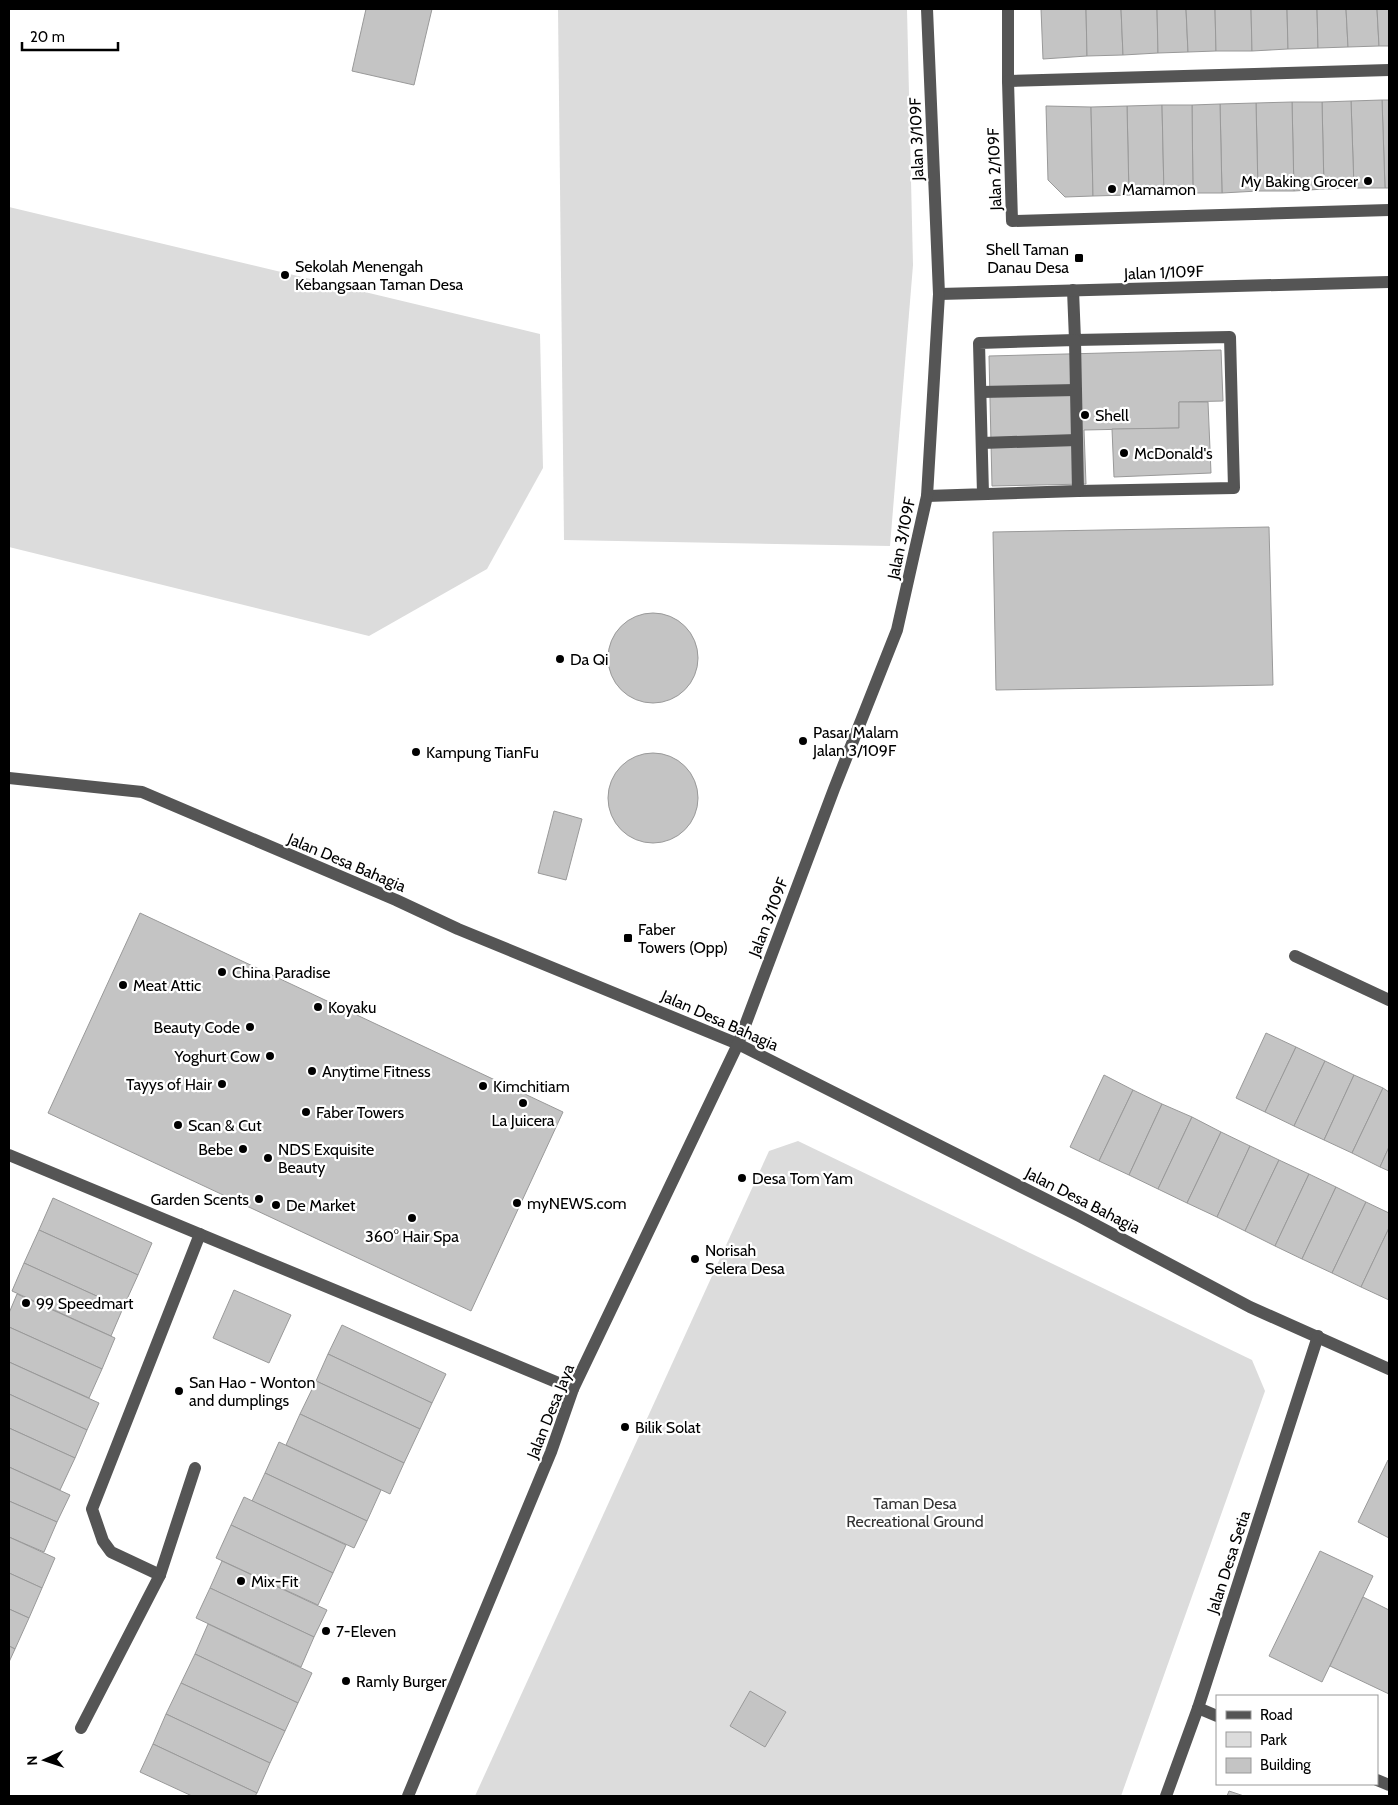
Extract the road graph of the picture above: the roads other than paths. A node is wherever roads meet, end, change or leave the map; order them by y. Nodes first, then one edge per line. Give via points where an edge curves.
1 (927, 9) edge
2 (1008, 9) edge
3 (1389, 70) edge
4 (1008, 81) junction
5 (1389, 210) edge
6 (1389, 282) edge
7 (1073, 290) junction
8 (939, 294) junction
9 (1075, 340) junction
10 (1076, 390) junction
11 (981, 392) junction
12 (1077, 440) junction
13 (982, 443) junction
14 (1078, 492) junction
15 (983, 494) junction
16 (927, 496) junction
17 (9, 778) edge
18 (1295, 956) dead end
19 (1389, 1000) edge
20 (738, 1044) junction
21 (9, 1155) edge
22 (200, 1234) junction
23 (1318, 1336) junction
24 (1389, 1369) edge
25 (573, 1390) junction
26 (195, 1468) dead end
27 (160, 1575) junction
28 (1198, 1708) junction
29 (1216, 1716) edge
30 (81, 1728) dead end
31 (408, 1796) edge
32 (1166, 1796) edge

1 - 8 street, Jalan 3/109F
2 - 4 street, Jalan 2/109F
3 - 4 street
4 - 5 street, Jalan 2/109F via 1012,221
6 - 7 street, Jalan 1/109F
7 - 8 street, Jalan 1/109F
7 - 9 street
8 - 16 street, Jalan 3/109F
9 - 10 street
9 - 11 street via 979,343
9 - 14 street via 1230,337 1234,488
10 - 11 street
10 - 12 street
11 - 13 street
12 - 13 street
12 - 14 street
13 - 15 street
14 - 15 street
15 - 16 street
16 - 20 street, Jalan 3/109F via 897,630
17 - 20 street, Jalan Desa Bahagia via 142,792 458,929
18 - 19 street
20 - 23 street, Jalan Desa Bahagia via 1079,1216 1250,1307
20 - 25 street, Jalan Desa Jaya
21 - 22 street
22 - 25 street
22 - 27 street via 92,1509 103,1541 111,1552
23 - 24 street, Jalan Desa Bahagia
23 - 28 street, Jalan Desa Setia
25 - 31 street, Jalan Desa Jaya via 551,1452
26 - 27 street
27 - 30 street
28 - 29 street
28 - 32 street, Jalan Desa Setia

